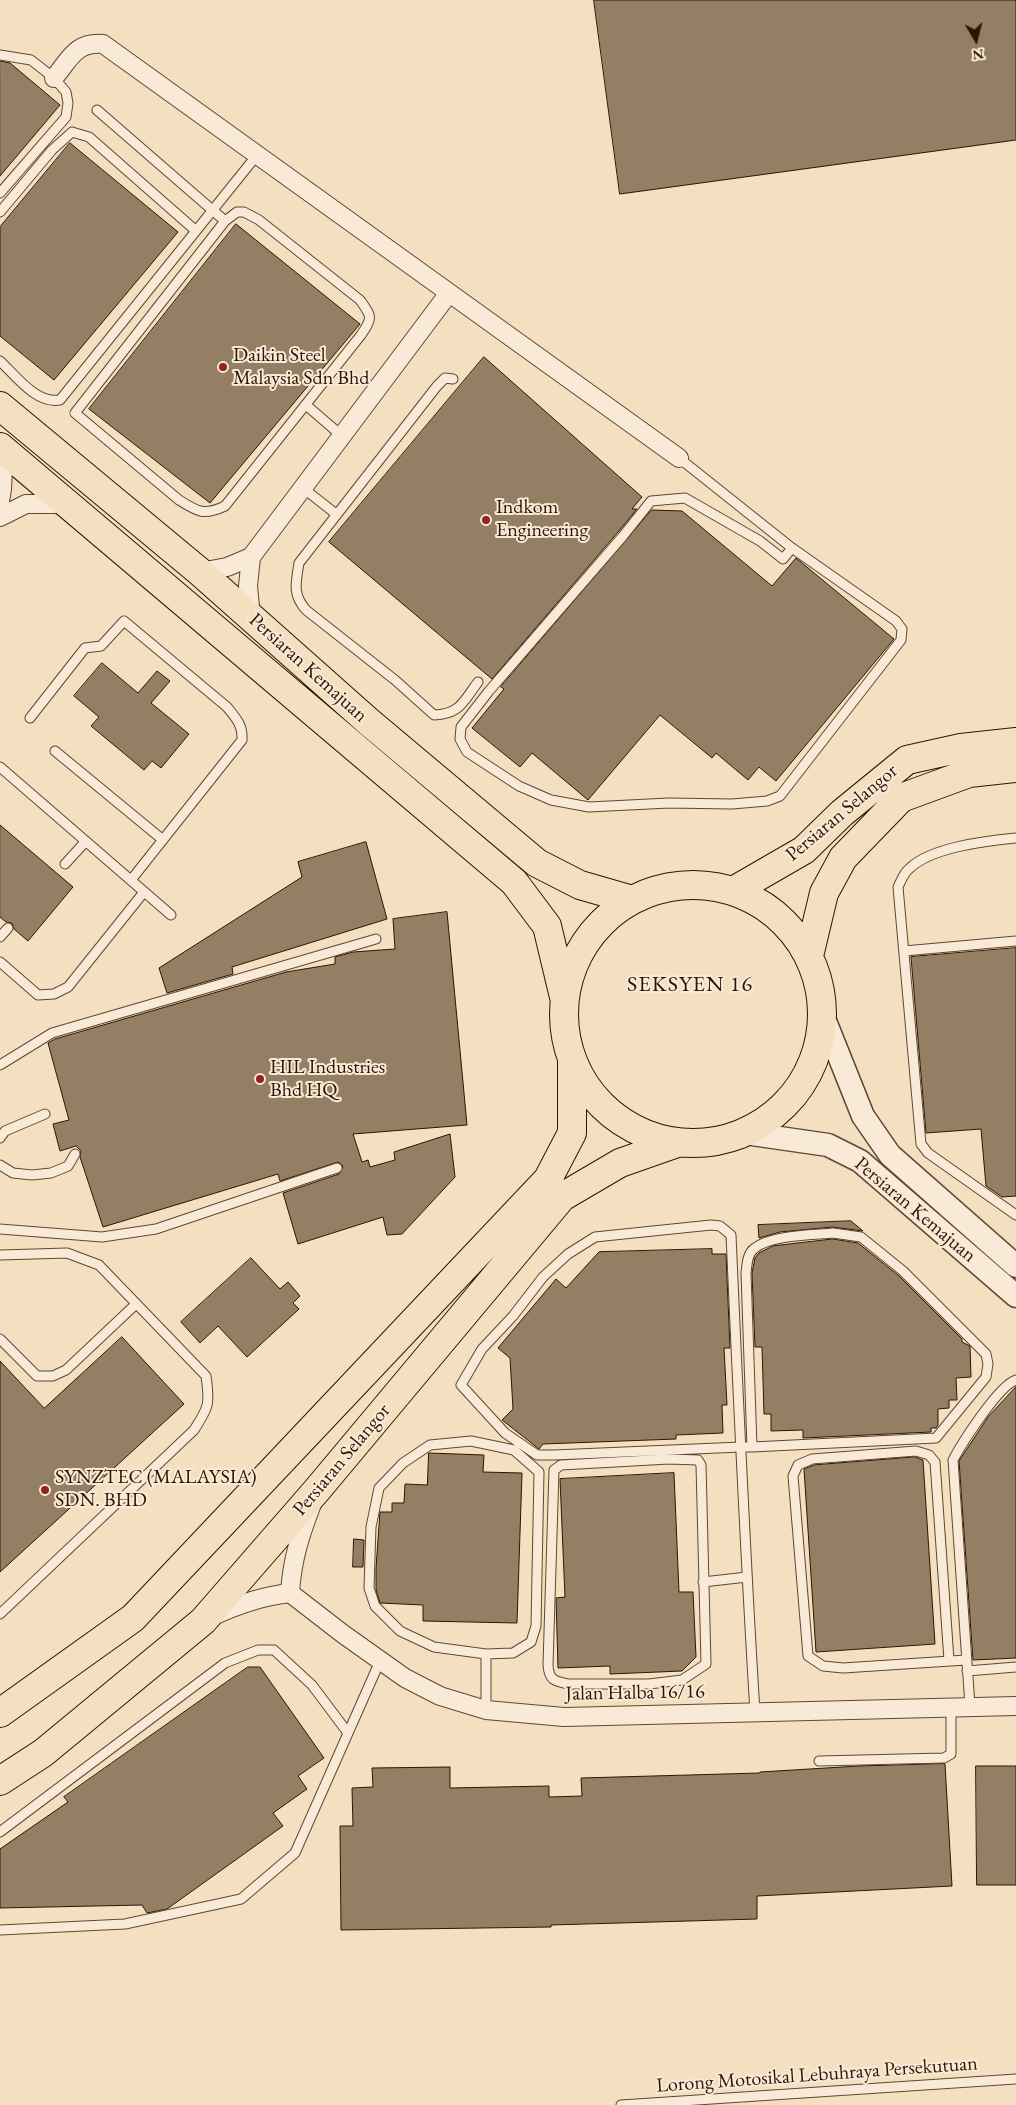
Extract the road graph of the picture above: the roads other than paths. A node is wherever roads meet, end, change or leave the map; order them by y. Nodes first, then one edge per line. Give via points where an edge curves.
1 (0, 55) edge
2 (54, 78) junction
3 (97, 110) dead end
4 (257, 155) junction
5 (0, 193) edge
6 (211, 209) junction
7 (0, 212) edge
8 (225, 221) junction
9 (195, 230) junction
10 (449, 293) junction
11 (0, 361) edge
12 (453, 379) dead end
13 (306, 405) junction
14 (0, 406) edge
15 (342, 436) junction
16 (2, 449) edge
17 (679, 458) joint
18 (303, 488) junction
19 (0, 501) edge
20 (67, 504) junction
21 (336, 514) junction
22 (0, 517) edge
23 (792, 548) junction
24 (251, 557) junction
25 (200, 572) junction
26 (251, 618) junction
27 (478, 682) dead end
28 (30, 718) dead end
29 (1016, 742) edge
30 (55, 751) dead end
31 (0, 766) edge
32 (1016, 768) edge
33 (1016, 838) edge
34 (163, 840) junction
35 (86, 841) junction
36 (65, 864) dead end
37 (131, 880) junction
38 (733, 891) junction
39 (144, 892) junction
40 (632, 900) junction
41 (171, 915) dead end
42 (8, 928) dead end
43 (0, 937) edge
44 (376, 939) dead end
45 (1016, 941) edge
46 (904, 951) junction
47 (809, 956) junction
48 (0, 962) edge
49 (564, 998) junction
50 (823, 1016) junction
51 (572, 1060) junction
52 (0, 1065) edge
53 (45, 1114) dead end
54 (745, 1133) junction
55 (0, 1138) edge
56 (677, 1143) junction
57 (76, 1154) dead end
58 (0, 1164) edge
59 (338, 1168) dead end
60 (1016, 1215) edge
61 (0, 1229) edge
62 (0, 1256) edge
63 (1016, 1266) edge
64 (1016, 1296) edge
65 (136, 1304) junction
66 (0, 1338) edge
67 (1016, 1380) edge
68 (740, 1447) junction
69 (752, 1447) junction
70 (317, 1490) junction
71 (747, 1577) junction
72 (703, 1582) junction
73 (290, 1593) junction
74 (0, 1614) edge
75 (203, 1621) junction
76 (486, 1654) junction
77 (949, 1660) junction
78 (966, 1660) junction
79 (380, 1661) junction
80 (1016, 1667) edge
81 (967, 1671) junction
82 (970, 1706) junction
83 (1016, 1706) edge
84 (950, 1707) junction
85 (486, 1710) junction
86 (755, 1712) junction
87 (0, 1713) edge
88 (348, 1733) junction
89 (819, 1761) dead end
90 (0, 1781) edge
91 (0, 1832) edge
92 (0, 1930) edge
93 (1016, 2079) edge
94 (621, 2105) edge

1 - 2 lane via 31,60
2 - 4 street via 80,47 103,44
2 - 5 lane via 66,92 66,117
3 - 6 lane
4 - 6 lane
4 - 10 street
6 - 8 lane
6 - 9 lane
7 - 9 lane via 52,150 72,132 89,137
8 - 13 lane via 237,212 259,220 360,300 370,314 370,322 361,335
8 - 13 lane via 75,413 179,500 197,512 212,512 225,506
9 - 11 lane via 60,400 40,398
10 - 15 street
10 - 17 street
12 - 21 lane via 445,378 437,386
13 - 15 lane
14 - 25 main road, Persiaran Kemajuan
15 - 18 street
16 - 19 street
16 - 20 main road, Persiaran Kemajuan
17 - 23 lane
18 - 21 lane
18 - 24 street
20 - 22 street via 26,504
20 - 49 main road, Persiaran Kemajuan via 514,882 546,926
21 - 27 lane via 299,563 295,587 298,601 434,715 448,715 457,710
23 - 23 lane via 896,621 902,629 901,640 780,796 767,801 732,804 669,803 589,808 551,800 519,786 467,752 460,739 461,728 488,691 651,501 685,498 760,541 783,559
24 - 25 street via 227,567
24 - 26 street via 248,586
25 - 26 main road, Persiaran Kemajuan
26 - 40 main road, Persiaran Kemajuan via 538,863 580,885
28 - 34 lane via 85,648 100,646 124,621 227,707 240,723 242,740
29 - 38 main road, Persiaran Selangor via 962,748 907,760 842,813 804,850
30 - 34 lane
31 - 35 lane
32 - 47 main road, Persiaran Selangor via 968,773 901,798 843,858 824,893
33 - 46 lane via 982,841 927,856 908,868 898,887
34 - 37 lane
35 - 36 lane
35 - 37 lane
37 - 39 lane
38 - 40 main road via 699,885 665,888
38 - 47 main road via 771,911 790,928
39 - 41 lane
39 - 48 lane via 68,987 54,994 38,995
40 - 49 main road via 599,925 580,952
42 - 43 lane
44 - 52 lane via 52,1033
45 - 46 lane
46 - 60 lane via 921,1144 928,1153
47 - 50 main road via 820,985
49 - 51 main road via 564,1030
50 - 54 main road via 818,1053 801,1086 777,1114
50 - 63 street, Persiaran Kemajuan via 863,1116 890,1155
51 - 56 main road via 588,1091 613,1116 644,1134
51 - 87 main road, Persiaran Selangor via 572,1133 548,1179 133,1618
53 - 55 lane via 5,1131
54 - 56 main road via 712,1142
54 - 64 street, Persiaran Kemajuan via 828,1144 860,1161
56 - 70 main road, Persiaran Selangor via 620,1163 562,1197
57 - 58 lane via 68,1166 51,1173 12,1173
59 - 61 lane via 156,1229 102,1237
62 - 65 lane via 67,1253 99,1265
65 - 66 lane via 66,1370 53,1376 37,1376
65 - 74 lane via 206,1376 208,1408 194,1430
67 - 78 lane via 1004,1387 953,1460
68 - 68 lane via 731,1235 720,1226 595,1237 568,1254 543,1277 482,1349 461,1385 505,1433 537,1455
68 - 69 lane
68 - 71 lane
69 - 69 lane via 746,1273 749,1256 755,1248 783,1237 833,1234 861,1237 903,1271 986,1354 986,1377 936,1438
70 - 73 street via 291,1568
70 - 75 main road, Persiaran Selangor
71 - 72 lane
71 - 86 lane
72 - 72 lane via 707,1653 706,1664 697,1672 682,1680 649,1684 568,1684 556,1681 548,1674 554,1470 561,1465 698,1460 701,1465
73 - 75 street via 237,1604
73 - 79 street, Jalan Halba 16/16
75 - 90 main road, Persiaran Selangor via 43,1753
76 - 76 lane via 434,1647 400,1631 375,1606 369,1588 371,1527 380,1488 403,1463 430,1445 471,1441 514,1450 539,1472 536,1626 531,1642 513,1653
76 - 85 lane
77 - 77 lane via 843,1668 823,1666 808,1656 793,1476 798,1465 812,1459 916,1451 929,1455 935,1462
77 - 78 lane
78 - 81 lane
79 - 85 street, Jalan Halba 16/16 via 440,1696
79 - 88 lane
80 - 81 lane
81 - 82 lane
82 - 83 street, Jalan Halba 16/16
82 - 84 street, Jalan Halba 16/16
84 - 86 street, Jalan Halba 16/16
84 - 89 lane via 952,1749 951,1754 944,1758
85 - 86 street, Jalan Halba 16/16 via 564,1717
88 - 91 lane via 312,1685 274,1650 258,1650 225,1663
88 - 92 lane via 295,1853 240,1899 125,1924
93 - 94 lane, Lorong Motosikal Lebuhraya Persekutuan

